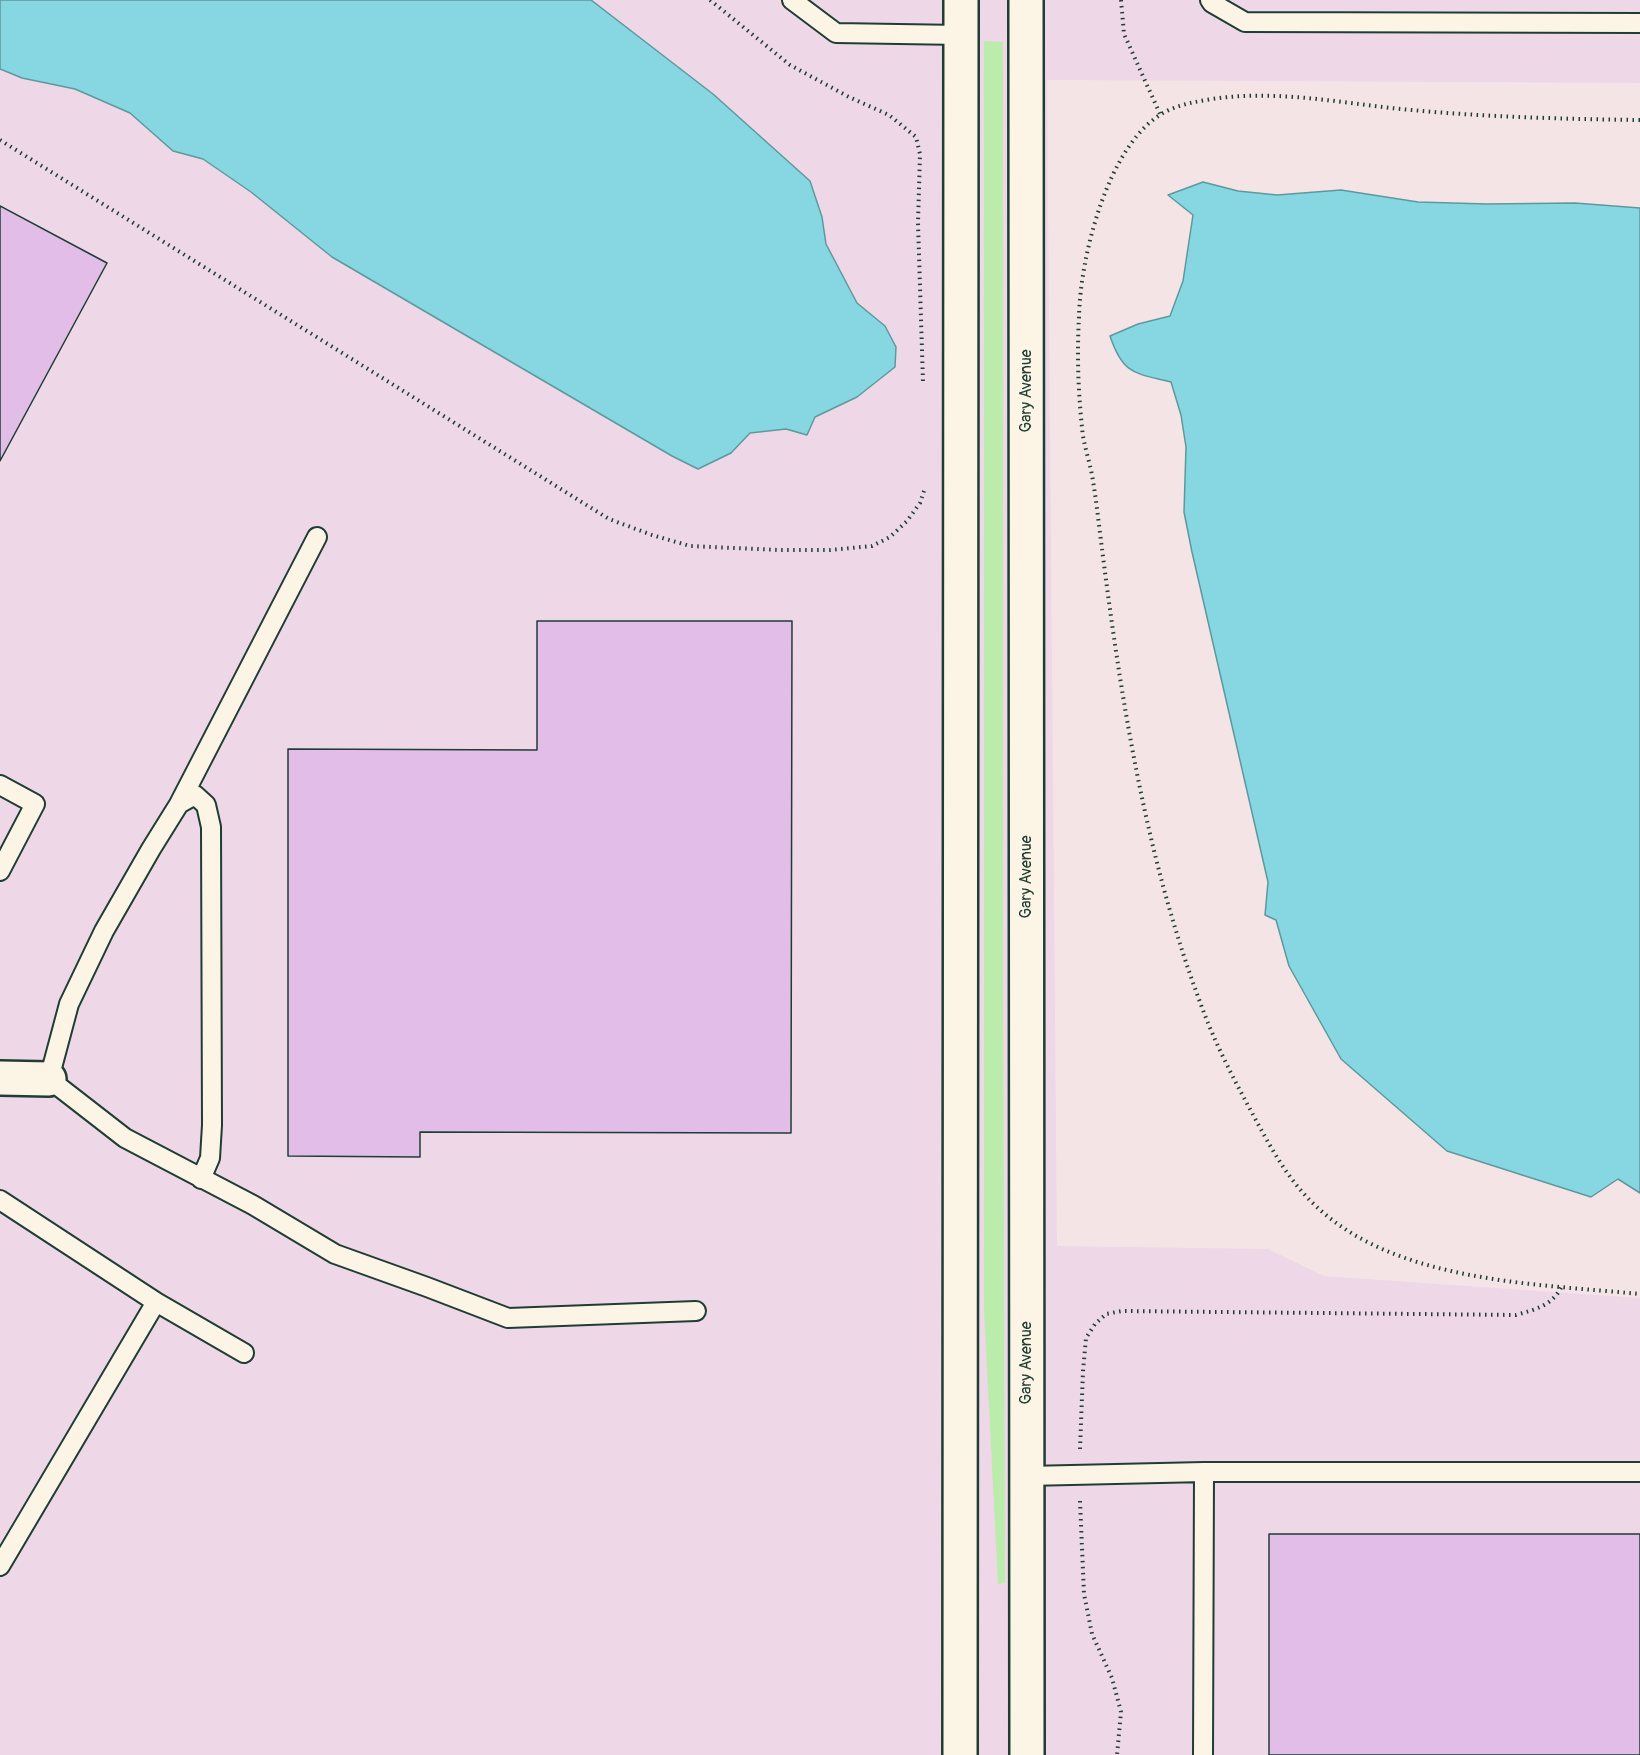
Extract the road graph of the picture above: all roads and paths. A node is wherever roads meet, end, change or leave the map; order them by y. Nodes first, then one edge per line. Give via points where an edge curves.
1 (710, 0) edge
2 (793, 0) edge
3 (961, 0) edge
4 (1026, 0) edge
5 (1121, 0) edge
6 (1210, 0) edge
7 (1640, 22) edge
8 (961, 35) junction
9 (1161, 114) junction
10 (1640, 120) edge
11 (0, 141) edge
12 (924, 393) dead end
13 (926, 485) dead end
14 (317, 537) dead end
15 (0, 785) edge
16 (179, 804) junction
17 (0, 871) edge
18 (0, 1078) edge
19 (49, 1079) junction
20 (201, 1179) junction
21 (0, 1200) edge
22 (1562, 1286) junction
23 (1640, 1294) edge
24 (156, 1302) junction
25 (696, 1311) dead end
26 (244, 1353) dead end
27 (1080, 1435) dead end
28 (1204, 1472) junction
29 (1640, 1472) edge
30 (1027, 1476) junction
31 (1080, 1521) dead end
32 (0, 1566) edge
33 (960, 1755) edge
34 (1027, 1755) edge
35 (1117, 1755) edge
36 (1203, 1755) edge

1 - 12 path via 790,65 889,115 916,136 920,154 918,223
2 - 8 lane via 836,33
3 - 8 main road
4 - 30 main road, Gary Avenue
5 - 9 path via 1124,34
6 - 7 lane via 1245,22
8 - 33 main road
9 - 10 path via 1182,104 1240,95 1271,95 1461,114
9 - 22 path via 1129,146 1099,208 1079,310 1078,368 1082,432 1092,475 1121,689 1164,893 1200,1004 1234,1080 1287,1175 1337,1225 1370,1245 1422,1264
11 - 13 path via 609,519 652,535 690,546 779,550 872,546 890,537 907,520 920,503
14 - 16 lane
15 - 17 lane via 35,804
16 - 19 lane via 104,931 69,1004
16 - 20 lane via 195,795 206,805 211,827 212,1125 210,1158
18 - 19 main road
19 - 20 lane via 125,1138
20 - 25 lane via 335,1254 508,1318
21 - 24 lane
22 - 23 path
22 - 27 path via 1556,1299 1516,1315 1122,1311 1106,1314 1086,1338
24 - 26 lane
24 - 32 lane
28 - 29 lane
28 - 30 lane
28 - 36 lane
30 - 34 main road, Gary Avenue
31 - 35 path via 1084,1594 1092,1634 1112,1678 1121,1712

